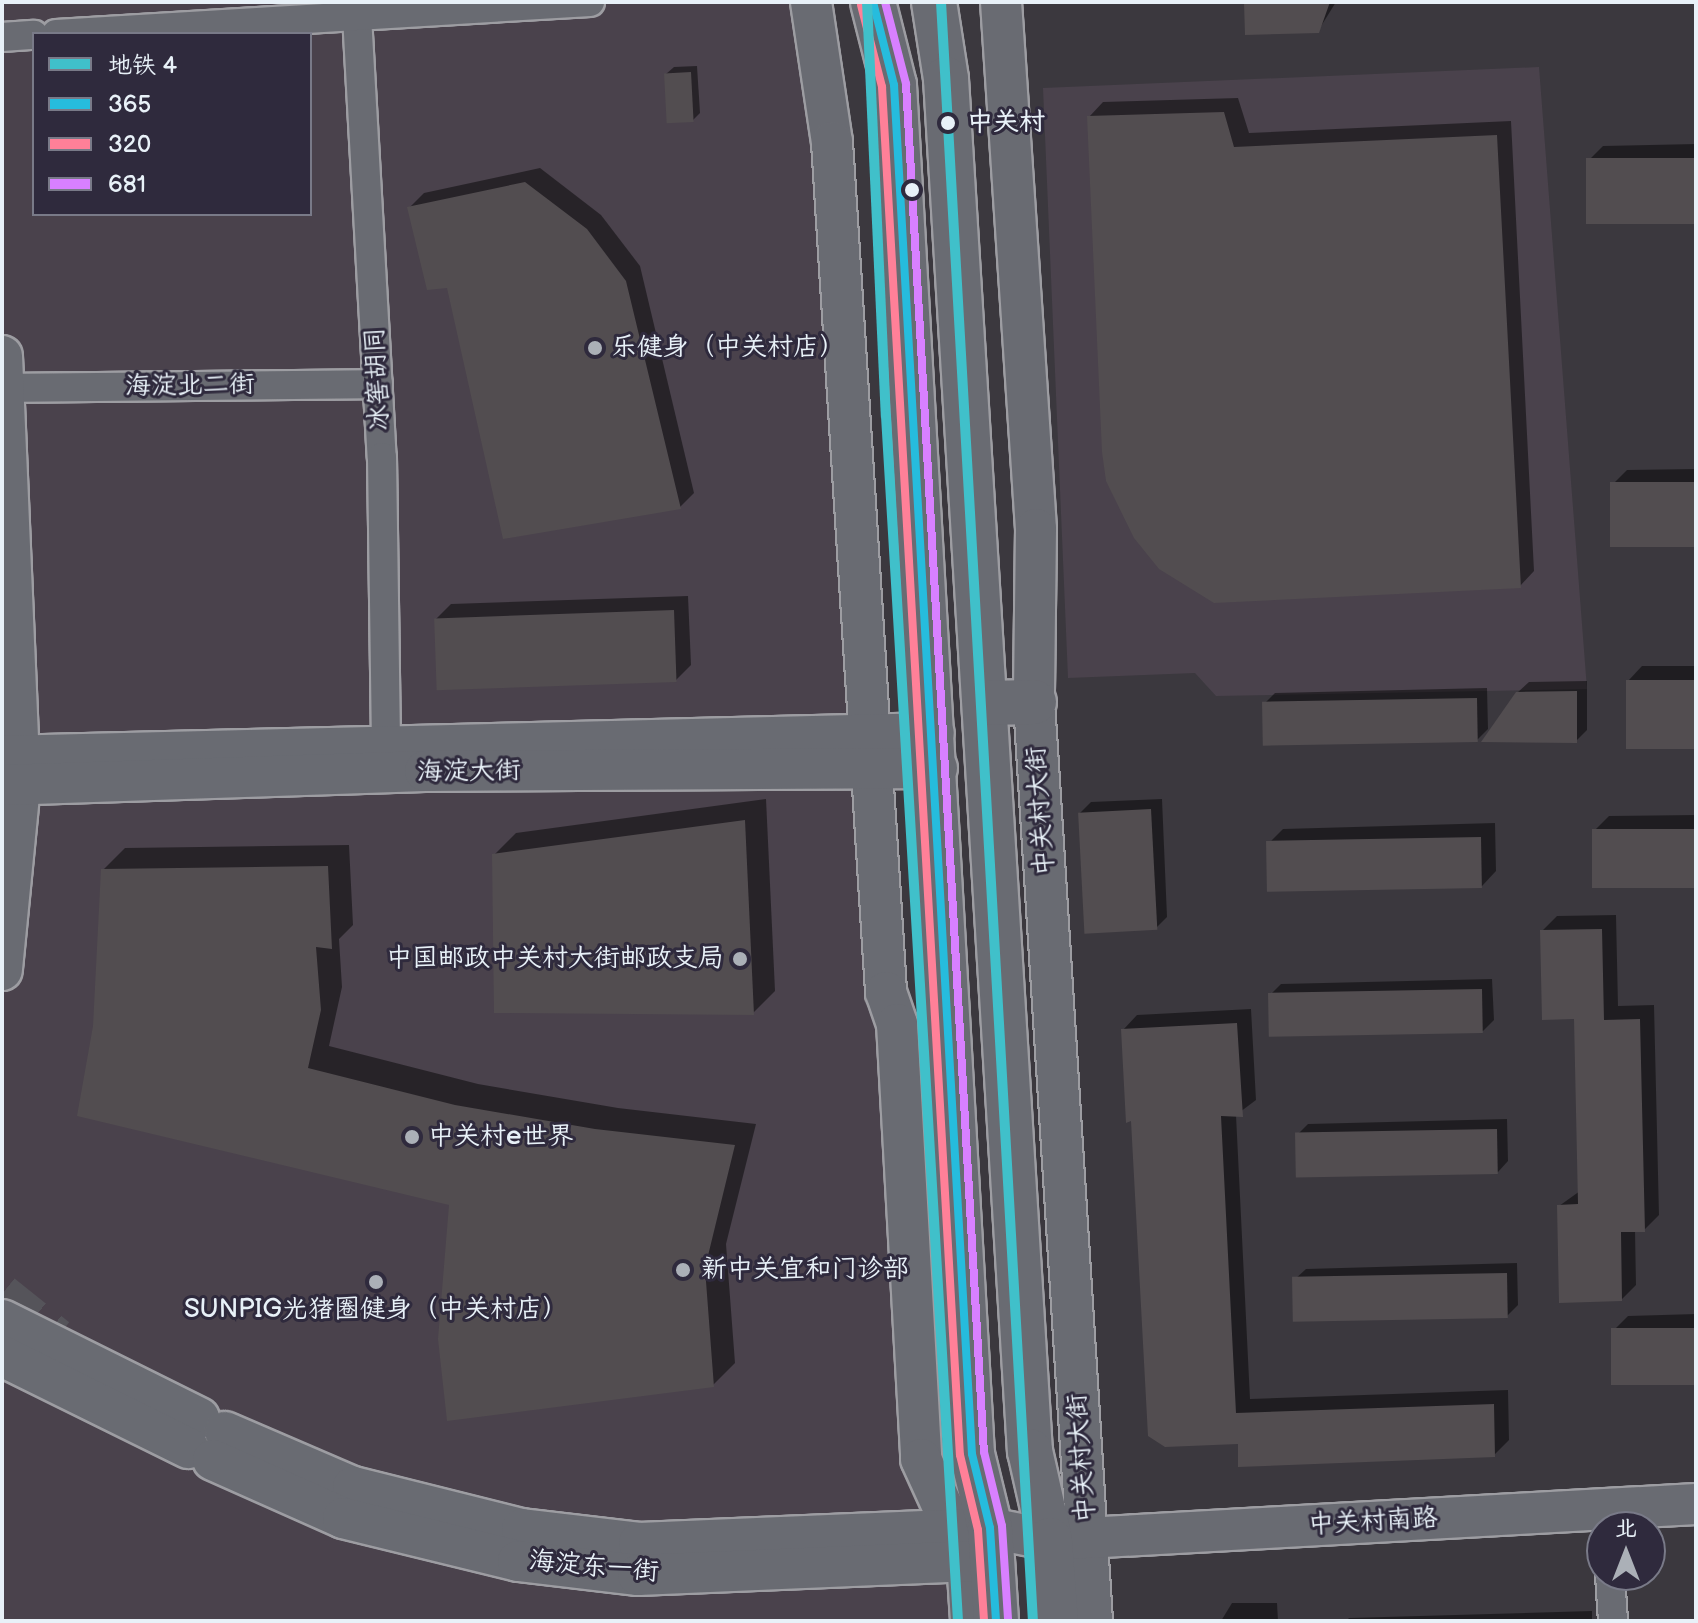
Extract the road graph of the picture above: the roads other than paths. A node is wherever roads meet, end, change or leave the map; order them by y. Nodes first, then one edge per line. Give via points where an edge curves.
1 (590, 2) edge
2 (811, 2) edge
3 (873, 2) edge
4 (934, 2) edge
5 (1001, 2) edge
6 (357, 16) junction
7 (89, 32) edge
8 (32, 35) edge
9 (2, 37) edge
10 (2, 377) edge
11 (378, 384) junction
12 (1034, 702) junction
13 (985, 703) junction
14 (386, 743) junction
15 (936, 750) junction
16 (871, 752) junction
17 (11, 771) edge
18 (425, 771) junction
19 (2, 970) edge
20 (2, 1320) edge
21 (2, 1356) edge
22 (206, 1440) junction
23 (1696, 1504) edge
24 (1651, 1511) edge
25 (1586, 1519) edge
26 (1069, 1538) junction
27 (975, 1544) junction
28 (1611, 1591) edge
29 (971, 1621) edge
30 (996, 1621) edge
31 (1056, 1621) edge
32 (1092, 1621) edge
33 (1613, 1621) edge

1 - 6 street
2 - 16 street via 832,142
3 - 15 main road via 894,85
4 - 13 main road, 中关村大街 via 946,79
5 - 12 street, 中关村大街 via 1036,529
6 - 7 street
6 - 11 street, 冰窖胡同
8 - 9 street
10 - 11 street, 海淀北二街
10 - 17 street
11 - 14 street, 冰窖胡同
12 - 13 main road
12 - 26 street, 中关村大街
13 - 26 main road, 中关村大街 via 1030,1451
14 - 16 street, 海淀大街
14 - 17 street, 海淀大街
14 - 18 street
15 - 16 street, 海淀大街
15 - 27 main road
16 - 18 street, 海淀大街
16 - 27 street via 886,992 897,1024 921,1459
17 - 18 street, 海淀大街
17 - 19 street
20 - 22 street, 海淀东一街
21 - 22 street, 海淀东一街
22 - 27 street, 海淀东一街 via 343,1518 518,1561 638,1575
23 - 24 street, 中关村南路
25 - 26 street, 中关村南路
26 - 27 street, 海淀东一街
26 - 31 main road, 中关村大街
26 - 32 street, 中关村大街
27 - 29 street
27 - 30 main road
28 - 33 street

